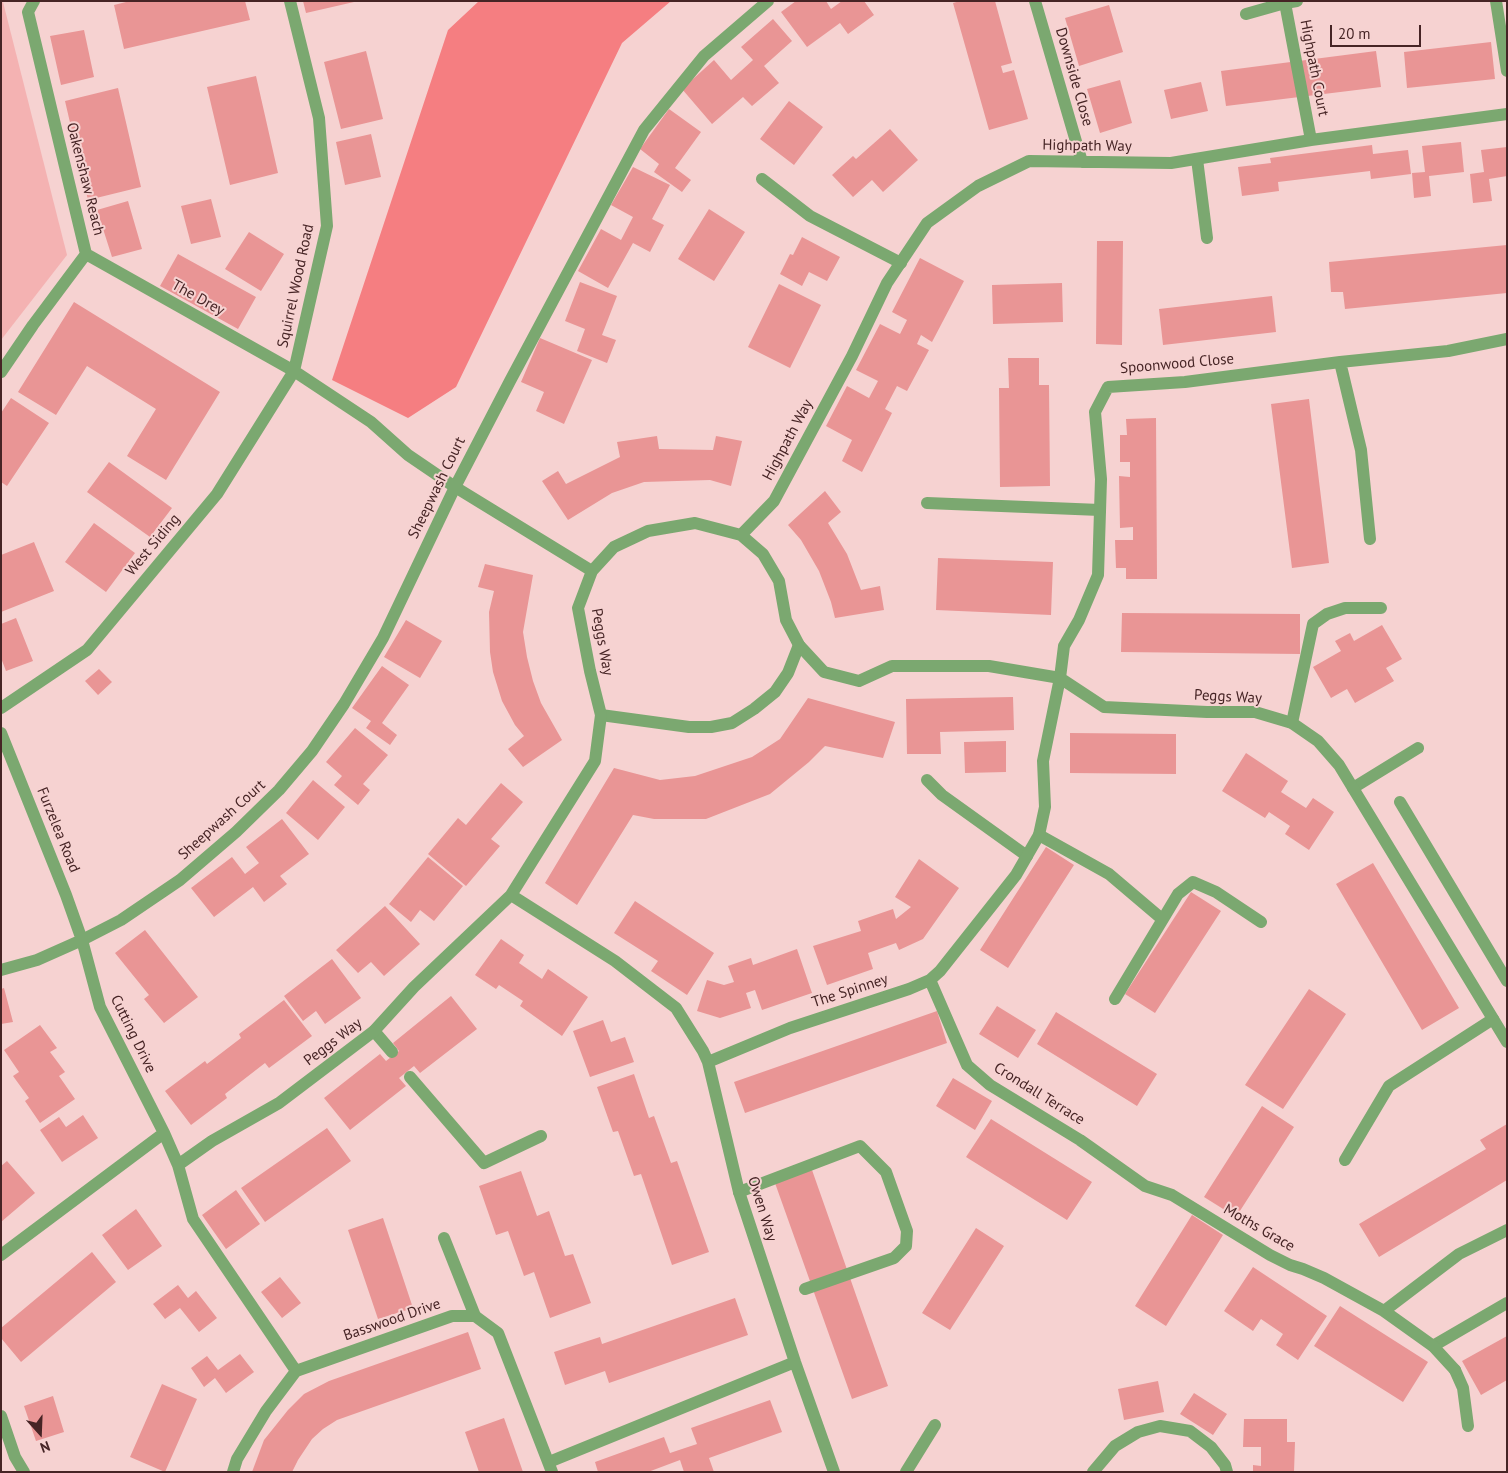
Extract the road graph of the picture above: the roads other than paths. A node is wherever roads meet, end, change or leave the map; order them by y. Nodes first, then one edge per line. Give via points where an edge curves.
1 (34, 1) edge
2 (290, 1) edge
3 (768, 1) edge
4 (1035, 1) edge
5 (1496, 1) edge
6 (1291, 2) edge
7 (1246, 14) dead end
8 (1507, 71) edge
9 (1507, 114) edge
10 (1311, 140) junction
11 (1197, 159) junction
12 (1082, 162) junction
13 (762, 179) dead end
14 (1207, 238) dead end
15 (86, 254) junction
16 (900, 263) junction
17 (1507, 339) edge
18 (1340, 362) junction
19 (294, 371) junction
20 (1, 372) edge
21 (455, 487) junction
22 (927, 503) dead end
23 (1100, 510) junction
24 (741, 535) junction
25 (1370, 539) dead end
26 (592, 571) junction
27 (1381, 608) dead end
28 (799, 645) junction
29 (1060, 678) junction
30 (1, 708) edge
31 (601, 715) junction
32 (1292, 723) junction
33 (1, 733) edge
34 (1418, 748) dead end
35 (927, 780) dead end
36 (1353, 788) junction
37 (1400, 802) dead end
38 (1039, 835) junction
39 (1027, 856) junction
40 (510, 895) junction
41 (1162, 919) junction
42 (1261, 922) dead end
43 (82, 940) junction
44 (1, 970) edge
45 (930, 980) junction
46 (1507, 981) edge
47 (1114, 999) dead end
48 (1493, 1019) junction
49 (374, 1031) junction
50 (1507, 1042) edge
51 (392, 1052) dead end
52 (708, 1062) junction
53 (410, 1077) dead end
54 (164, 1133) junction
55 (541, 1136) dead end
56 (1345, 1160) dead end
57 (178, 1165) junction
58 (1145, 1186) joint
59 (739, 1192) junction
60 (1507, 1230) edge
61 (444, 1238) dead end
62 (1, 1255) edge
63 (805, 1289) dead end
64 (1507, 1303) edge
65 (1384, 1311) junction
66 (475, 1316) junction
67 (1433, 1346) junction
68 (795, 1362) junction
69 (296, 1371) junction
70 (1, 1416) edge
71 (935, 1424) dead end
72 (1468, 1426) dead end
73 (551, 1467) edge
74 (24, 1472) edge
75 (233, 1472) edge
76 (834, 1472) edge
77 (906, 1472) edge
78 (1093, 1472) edge
79 (1227, 1472) edge

1 - 15 street, Oakenshaw Reach via 28,12
2 - 19 street, Squirrel Wood Road via 319,118 327,226
3 - 21 street, Sheepwash Court via 704,56 644,130
4 - 12 street, Downside Close
5 - 8 street
6 - 7 street
6 - 10 street, Highpath Court
9 - 10 street, Highpath Way
10 - 11 street, Highpath Way
11 - 12 street, Highpath Way via 1171,163
11 - 14 street
12 - 16 street, Highpath Way via 1029,161 978,186 928,222
13 - 16 street via 810,216
15 - 19 street, The Drey
15 - 20 street, Oakenshaw Reach
16 - 24 street, Highpath Way via 774,501
17 - 18 street, Spoonwood Close via 1448,351
18 - 23 street, Spoonwood Close via 1185,382 1108,387 1095,412 1101,478
18 - 25 street via 1361,450
19 - 21 street, The Drey via 371,422 408,455
19 - 30 street, West Siding via 217,494 87,650
21 - 26 street, The Drey
21 - 43 street, Sheepwash Court via 383,638 312,751 279,790 180,880 121,920
22 - 23 street
23 - 29 street, Spoonwood Close via 1098,575 1064,646
24 - 26 street, Peggs Way via 695,523 648,531 614,547
24 - 28 street, Peggs Way via 763,554 779,581 786,620
26 - 31 street, Peggs Way via 578,608
27 - 32 street via 1345,608 1327,614 1313,624
28 - 29 street, Peggs Way via 824,672 859,681 892,666 989,666
28 - 31 street via 788,673 775,692 732,722 689,727
29 - 32 street, Peggs Way via 1104,707 1255,712
29 - 38 street, The Spinney via 1043,761 1045,807
31 - 40 street, Peggs Way via 595,761
32 - 36 street, Peggs Way via 1318,740
33 - 43 street, Furzelea Road
34 - 36 street
35 - 39 street via 942,795
36 - 48 street, Peggs Way
37 - 46 street
38 - 39 street, The Spinney
38 - 41 street via 1109,874
39 - 45 street, The Spinney via 1016,876
40 - 49 street, Peggs Way
40 - 52 street via 615,961 676,1008
41 - 42 street via 1178,894 1193,882 1216,892
41 - 47 street
43 - 44 street via 36,960
43 - 54 street, Cutting Drive via 100,1007
45 - 52 street, The Spinney via 790,1028
45 - 58 street, Crondall Terrace via 967,1066
48 - 50 street, Peggs Way
48 - 56 street via 1389,1086
49 - 51 street
49 - 57 street, Peggs Way via 279,1103 212,1141
52 - 59 street, Owen Way
53 - 55 street via 484,1163
54 - 57 street
54 - 62 street
57 - 69 street via 193,1219
58 - 65 street, Moths Grace via 1172,1195 1270,1255 1324,1278
59 - 63 street via 860,1146 886,1172 907,1231 906,1246 894,1258
59 - 68 street, Owen Way
60 - 65 street via 1459,1254
61 - 66 street
64 - 67 street
65 - 67 street, Moths Grace
66 - 69 street, Basswood Drive via 452,1316
66 - 73 street via 498,1333
67 - 72 street, Moths Grace via 1455,1370 1463,1388
68 - 73 street
68 - 76 street, Owen Way
69 - 75 street via 266,1411 237,1459
70 - 74 street via 15,1457
71 - 77 street
78 - 79 street via 1115,1446 1138,1432 1160,1426 1190,1431 1211,1447

